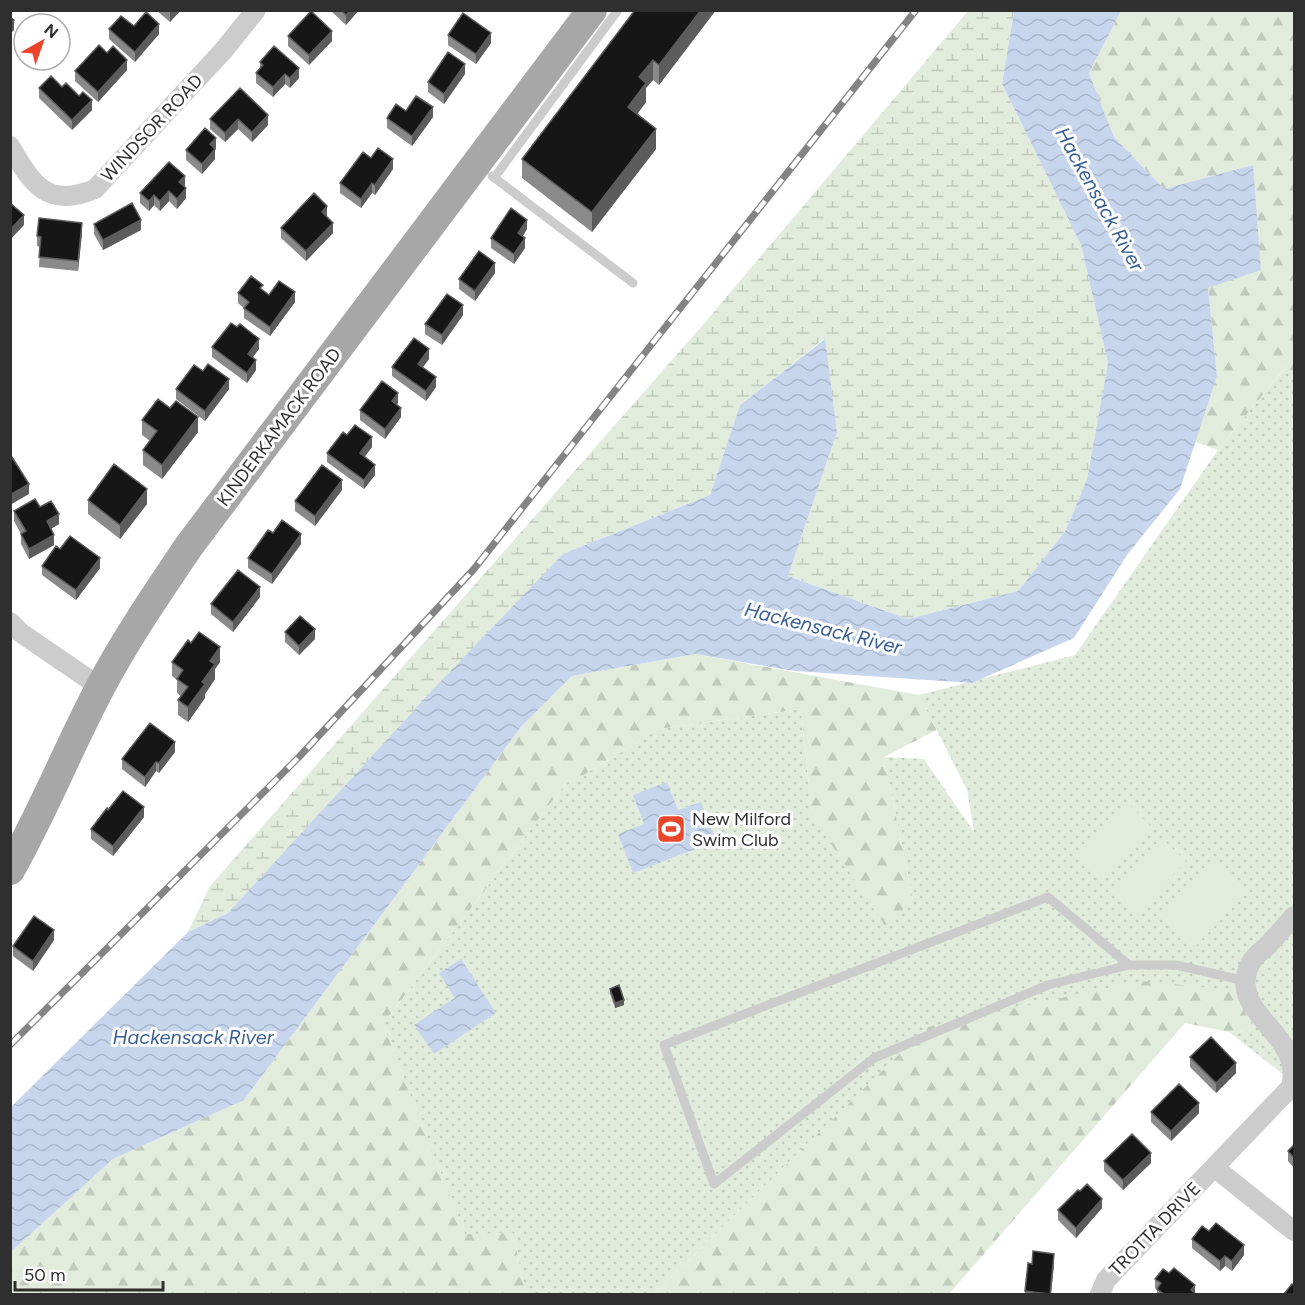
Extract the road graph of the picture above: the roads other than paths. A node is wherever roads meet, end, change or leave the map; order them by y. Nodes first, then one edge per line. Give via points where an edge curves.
1 (256, 10) edge
2 (592, 10) edge
3 (618, 10) edge
4 (10, 146) edge
5 (486, 170) junction
6 (633, 283) dead end
7 (10, 622) edge
8 (100, 687) junction
9 (10, 870) edge
10 (1294, 916) edge
11 (1129, 965) junction
12 (1246, 981) junction
13 (1215, 1168) junction
14 (1294, 1231) edge
15 (1100, 1294) edge

1 - 4 street, WINDSOR ROAD via 95,189 67,196 39,187 27,176
2 - 5 main road, KINDERKAMACK ROAD
3 - 5 lane
5 - 6 lane
5 - 8 main road, KINDERKAMACK ROAD via 189,546 136,624
7 - 8 street
8 - 9 main road, KINDERKAMACK ROAD
10 - 12 street via 1251,961
11 - 11 lane via 1048,897 664,1045 714,1184 874,1058 1048,985
11 - 12 lane via 1176,965
12 - 13 street, TROTTA DRIVE via 1250,1002 1291,1057 1293,1079 1285,1095
13 - 14 street
13 - 15 street, TROTTA DRIVE via 1106,1280

